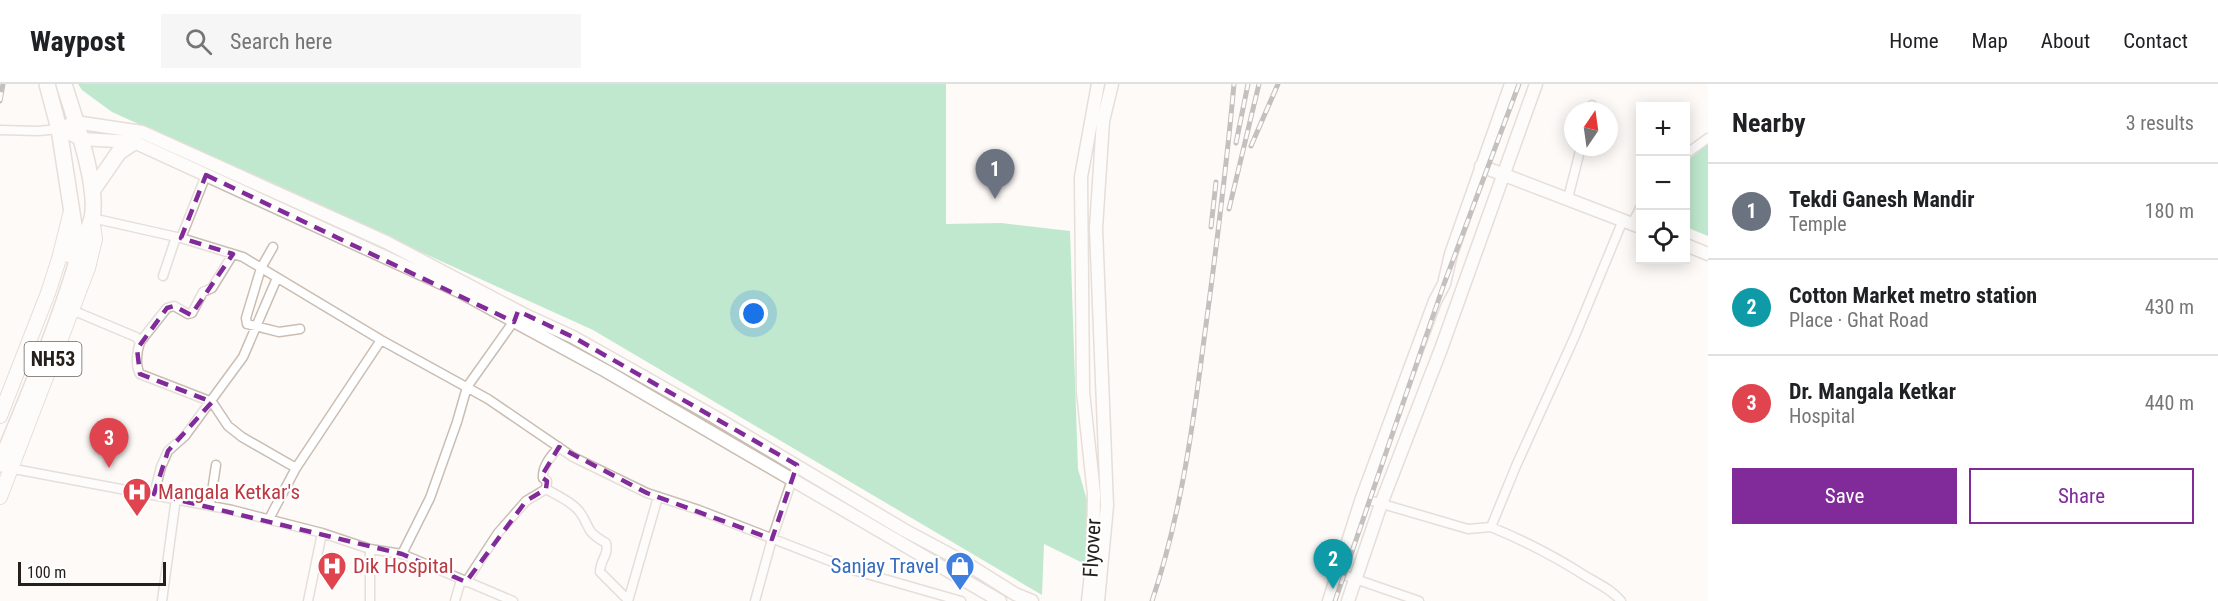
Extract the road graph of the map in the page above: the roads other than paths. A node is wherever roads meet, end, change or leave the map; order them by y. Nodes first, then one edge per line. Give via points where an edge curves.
1 (47, 84) edge
2 (64, 84) edge
3 (1098, 84) edge
4 (1112, 84) edge
5 (1510, 84) edge
6 (1536, 84) edge
7 (75, 122) junction
8 (58, 129) junction
9 (0, 130) edge
10 (1708, 138) edge
11 (81, 139) junction
12 (134, 142) junction
13 (1690, 151) edge
14 (1579, 156) edge
15 (208, 161) junction
16 (1481, 166) junction
17 (204, 175) junction
18 (1504, 175) junction
19 (92, 191) junction
20 (1568, 198) junction
21 (1640, 210) edge
22 (71, 211) junction
23 (92, 218) junction
24 (1632, 224) edge
25 (79, 237) junction
26 (178, 237) junction
27 (273, 247) dead end
28 (1690, 247) edge
29 (233, 254) junction
30 (1708, 254) edge
31 (261, 268) junction
32 (163, 276) dead end
33 (277, 278) junction
34 (1435, 301) junction
35 (1456, 309) junction
36 (72, 310) junction
37 (516, 316) junction
38 (256, 327) junction
39 (300, 329) dead end
40 (381, 340) junction
41 (140, 342) junction
42 (467, 387) junction
43 (212, 402) junction
44 (0, 416) edge
45 (0, 440) edge
46 (559, 447) junction
47 (216, 465) dead end
48 (796, 465) junction
49 (4, 466) edge
50 (296, 468) junction
51 (793, 482) junction
52 (546, 489) junction
53 (154, 494) junction
54 (0, 497) edge
55 (658, 497) junction
56 (176, 498) junction
57 (1362, 498) junction
58 (1381, 504) junction
59 (210, 505) junction
60 (269, 519) junction
61 (1491, 526) junction
62 (322, 533) junction
63 (772, 539) junction
64 (370, 549) junction
65 (402, 554) junction
66 (1338, 573) junction
67 (1355, 579) junction
68 (463, 581) junction
69 (1012, 597) edge
70 (628, 600) edge
71 (162, 601) edge
72 (308, 601) edge
73 (370, 601) edge
74 (455, 601) edge
75 (513, 601) edge
76 (755, 601) edge
77 (961, 601) edge
78 (1000, 601) edge
79 (1032, 601) edge
80 (1088, 601) edge
81 (1098, 601) edge
82 (1329, 601) edge
83 (1348, 601) edge
84 (1419, 601) edge
85 (1621, 601) edge

1 - 8 highway, NH53
2 - 7 highway, NH53
3 - 80 main road, Flyover via 1081,177 1083,392 1094,495 1094,555
4 - 81 main road via 1103,121 1096,228 1107,506
5 - 16 main road
6 - 18 main road
7 - 8 main road
7 - 11 highway, NH53
7 - 15 main road via 142,132
8 - 9 street
8 - 11 main road
8 - 22 highway, NH53
10 - 13 street
11 - 12 main road
11 - 19 highway, NH53
12 - 17 main road
12 - 19 highway via 119,152
14 - 20 street
15 - 17 main road
15 - 37 main road via 386,242
16 - 18 main road
16 - 34 main road via 1444,284
17 - 26 street
17 - 37 main road
18 - 20 main road
18 - 35 main road
19 - 23 highway, NH53
20 - 24 main road
21 - 24 street
22 - 25 highway
22 - 44 main road, NH53 via 48,293
23 - 25 highway
23 - 26 street
23 - 36 main road, NH53 via 95,239
24 - 61 street via 1575,336
25 - 45 highway
25 - 49 highway via 76,270
26 - 29 street
26 - 32 street
27 - 31 street
28 - 30 main road
29 - 31 street
29 - 41 street via 192,313 174,306 167,308
31 - 33 street
31 - 38 street via 246,318 247,324
33 - 38 street
33 - 40 street
34 - 35 main road
34 - 57 main road
35 - 58 main road
36 - 41 street
36 - 49 main road, NH53
37 - 42 street
37 - 48 main road via 573,337
37 - 51 main road
38 - 39 street via 279,332
38 - 43 street via 243,357
40 - 42 street
40 - 50 street
41 - 43 street via 140,374
42 - 46 street
42 - 65 street via 430,498
43 - 50 street via 228,426 242,437
43 - 53 street via 168,451
46 - 52 street via 542,475 548,481
46 - 55 street
47 - 59 street
48 - 51 street
48 - 69 main road
49 - 53 street
49 - 54 main road, NH53
50 - 60 street
51 - 63 street
51 - 78 main road
52 - 68 street via 526,501
52 - 70 street via 574,506 588,530 606,543 608,551 600,572
53 - 56 street
55 - 63 street
55 - 70 street
56 - 59 street
56 - 71 street
57 - 58 street
57 - 66 main road
58 - 61 street via 1468,529
58 - 67 main road
59 - 60 street
60 - 62 street
61 - 85 street via 1571,567
62 - 64 street
62 - 72 street
63 - 76 street
63 - 77 street via 853,570
64 - 65 street
64 - 73 street
65 - 68 street
66 - 67 street
66 - 82 main road
67 - 83 main road
67 - 84 street
68 - 74 street
68 - 75 street
69 - 79 main road

